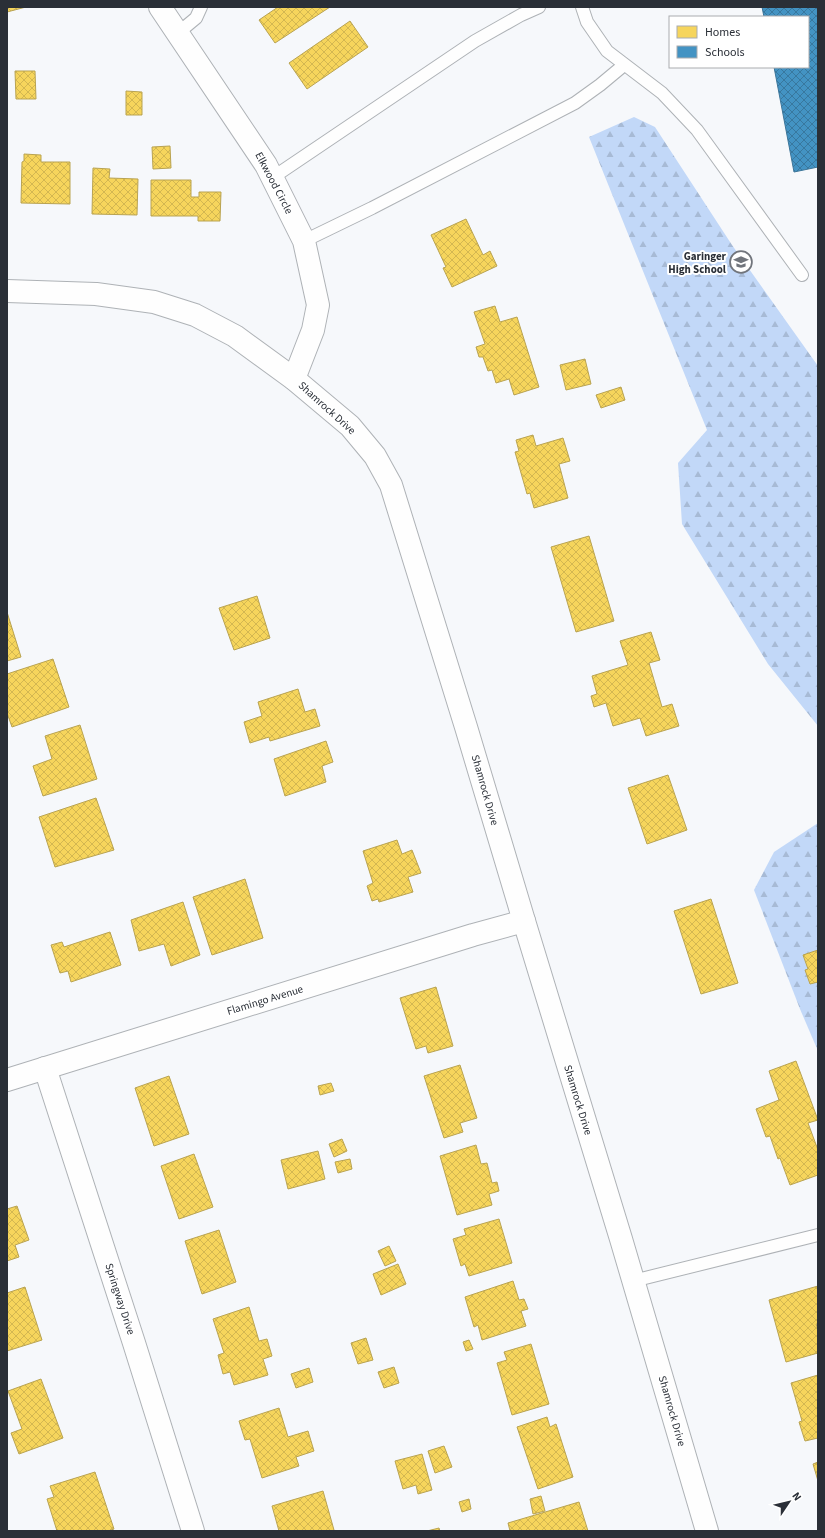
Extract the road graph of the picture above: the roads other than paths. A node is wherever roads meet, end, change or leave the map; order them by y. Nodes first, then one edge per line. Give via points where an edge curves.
1 (160, 7) edge
2 (201, 7) edge
3 (539, 7) edge
4 (582, 7) edge
5 (178, 33) junction
6 (624, 65) junction
7 (272, 178) junction
8 (304, 241) junction
9 (802, 275) dead end
10 (7, 291) edge
11 (294, 379) junction
12 (524, 921) junction
13 (45, 1068) junction
14 (7, 1080) edge
15 (818, 1235) edge
16 (633, 1281) junction
17 (193, 1531) edge
18 (707, 1531) edge

1 - 5 street, Elkwood Circle
2 - 5 lane via 196,18
3 - 7 lane via 475,41
4 - 6 lane via 606,51
5 - 7 street, Elkwood Circle via 235,116
6 - 8 lane via 575,103
6 - 9 lane via 662,93 697,130
7 - 8 street, Elkwood Circle
8 - 11 street, Elkwood Circle via 318,305 313,330
10 - 11 street, Shamrock Drive via 96,294 154,302 195,315 235,336
11 - 12 street, Shamrock Drive via 350,426 375,456 391,485
12 - 13 street, Flamingo Avenue
12 - 16 street, Shamrock Drive
13 - 14 street, Flamingo Avenue
13 - 17 street, Springway Drive
15 - 16 lane
16 - 18 street, Shamrock Drive

